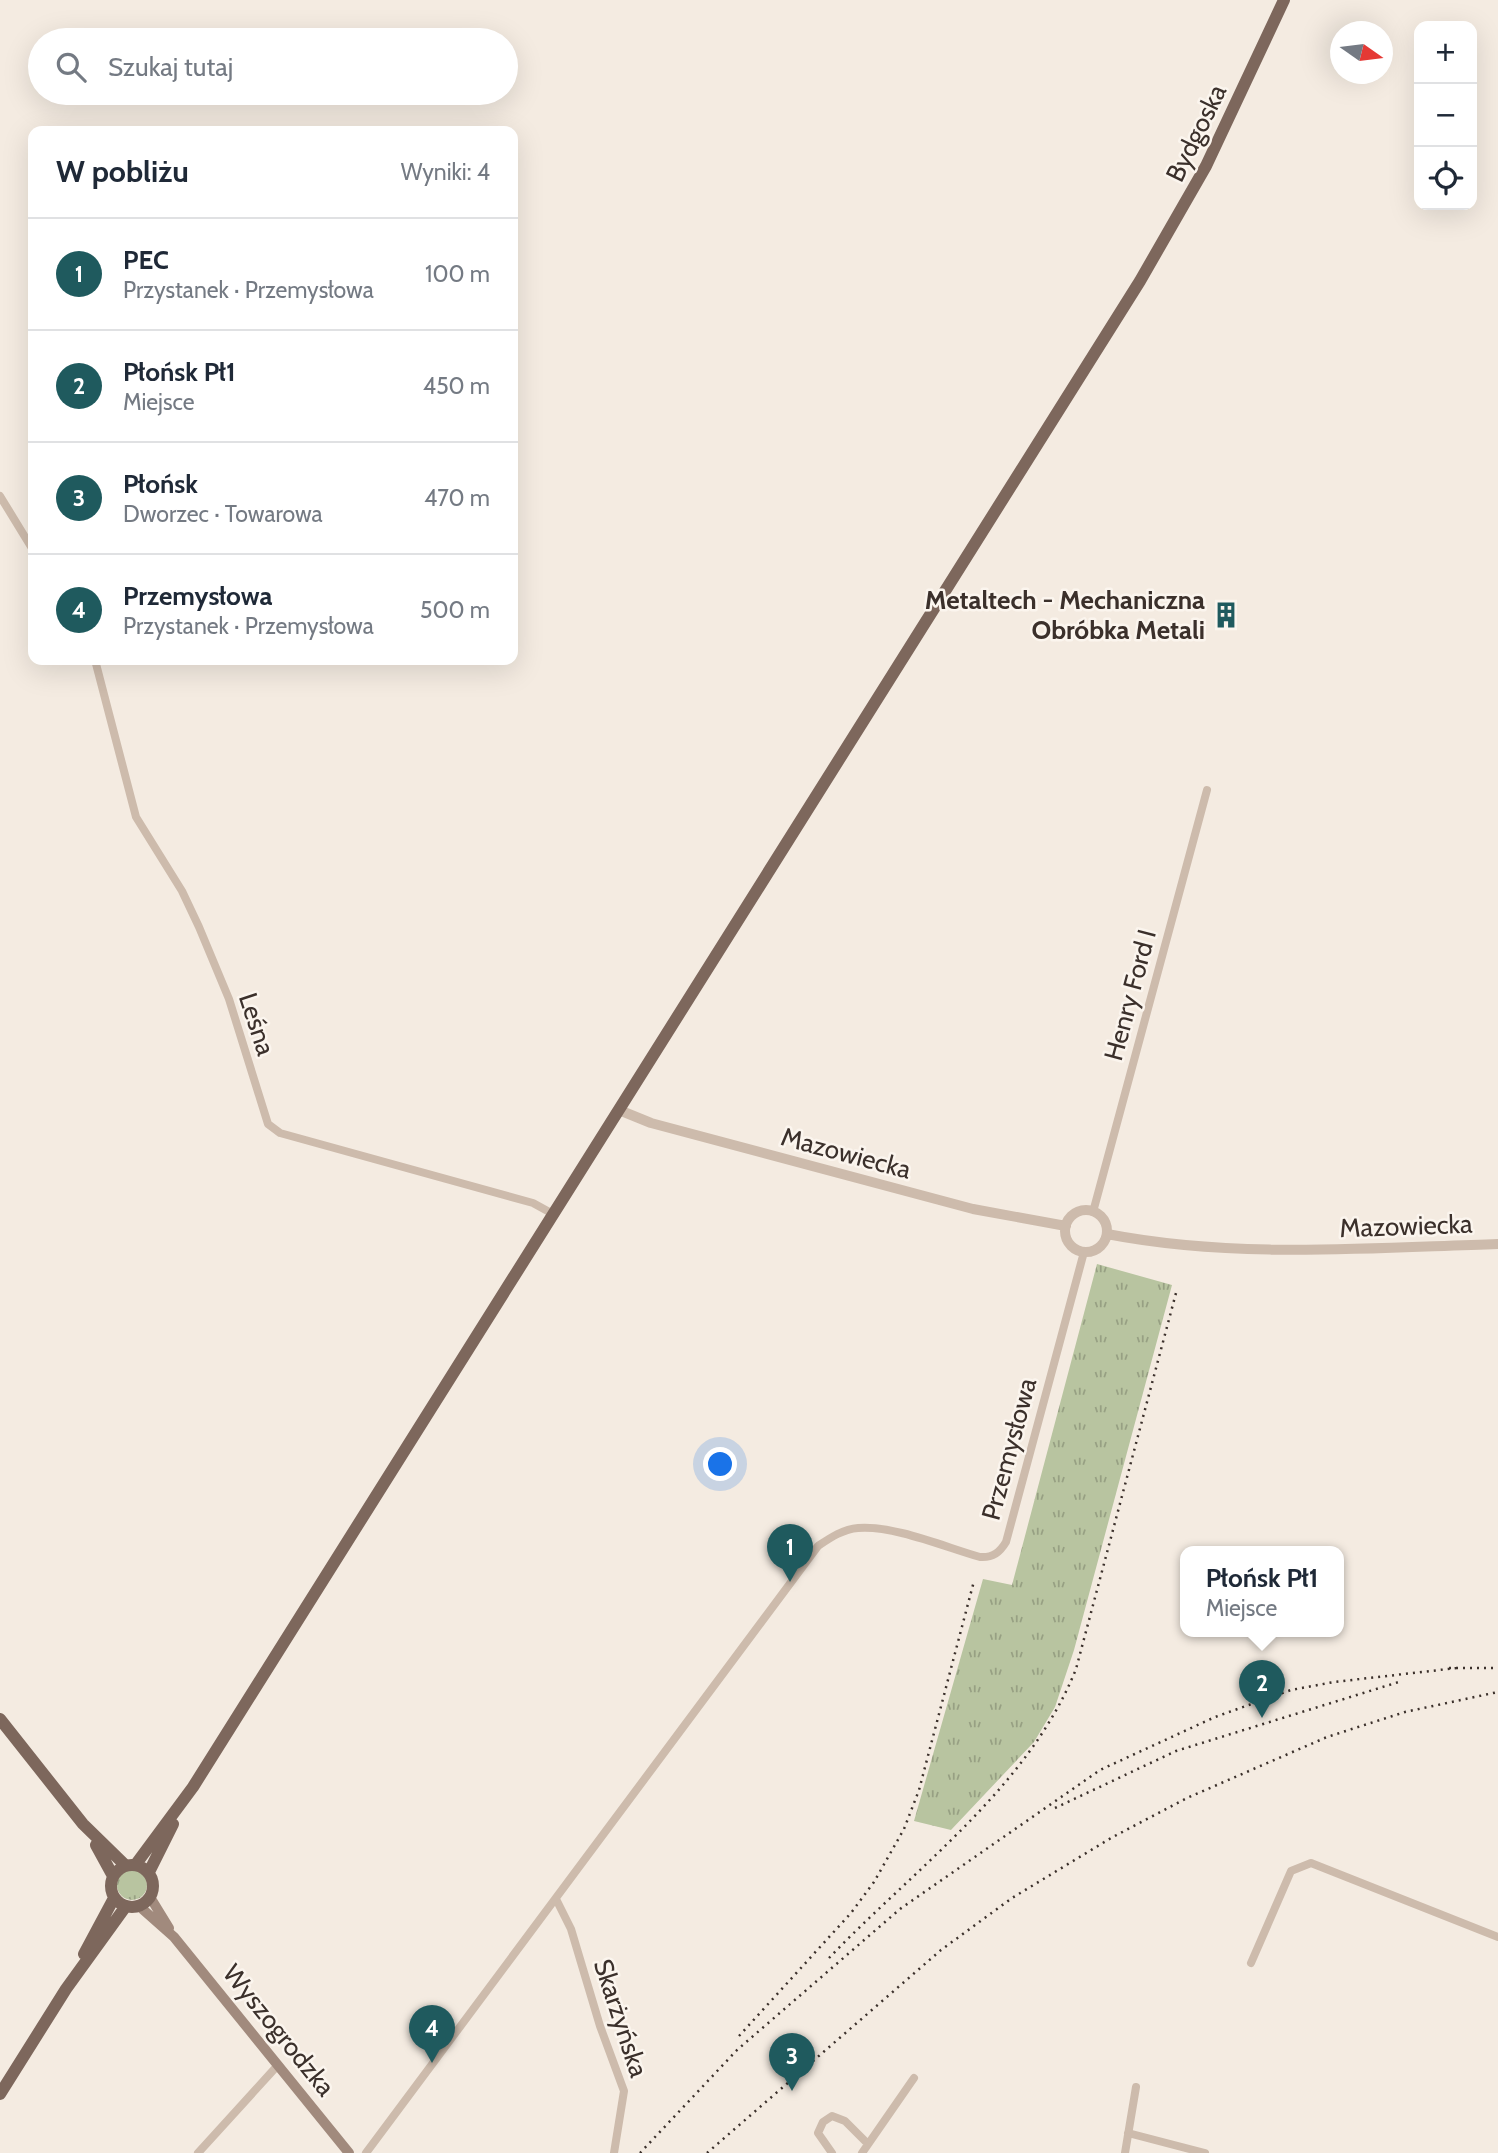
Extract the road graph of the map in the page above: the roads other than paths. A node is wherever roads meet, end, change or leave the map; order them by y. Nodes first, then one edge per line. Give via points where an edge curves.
1 (1284, 0) edge
2 (0, 496) edge
3 (28, 542) edge
4 (96, 665) edge
5 (1208, 790) dead end
6 (619, 1110) junction
7 (1093, 1212) junction
8 (553, 1214) junction
9 (1066, 1226) junction
10 (1107, 1234) junction
11 (1498, 1244) edge
12 (1084, 1252) junction
13 (0, 1719) edge
14 (193, 1787) junction
15 (83, 1824) junction
16 (130, 1865) junction
17 (149, 1872) junction
18 (113, 1876) junction
19 (150, 1897) junction
20 (114, 1898) junction
21 (556, 1899) junction
22 (133, 1906) junction
23 (174, 1937) junction
24 (1498, 1937) edge
25 (1251, 1963) dead end
26 (66, 1989) junction
27 (278, 2065) junction
28 (914, 2078) dead end
29 (1136, 2087) dead end
30 (0, 2094) edge
31 (1128, 2133) junction
32 (868, 2144) junction
33 (198, 2153) edge
34 (349, 2153) edge
35 (366, 2153) edge
36 (614, 2153) edge
37 (832, 2153) edge
38 (862, 2153) edge
39 (1125, 2153) edge
40 (1205, 2153) edge

1 - 6 main road, Bydgoska via 1210,158 1140,281
2 - 3 street
4 - 8 street, Leśna via 136,817 199,927 229,999 268,1124 280,1133 533,1203
5 - 7 street, Henry Ford I
6 - 8 main road, Bydgoska
6 - 9 street, Mazowiecka via 673,1129 972,1209
7 - 9 street via 1073,1215
7 - 10 street via 1102,1219
8 - 14 main road, Bydgoska
9 - 12 street via 1067,1241
10 - 11 street, Mazowiecka via 1154,1243 1263,1251
10 - 12 street via 1098,1248
12 - 21 street, Przemysłowa via 1000,1551 980,1557 877,1529 856,1528 818,1546
13 - 15 main road
14 - 16 main road
14 - 17 main road
15 - 16 main road
15 - 18 main road
16 - 17 main road
16 - 18 main road
17 - 19 main road via 153,1883
18 - 20 main road via 110,1888
19 - 22 main road
19 - 23 main road, Wyszogrodzka
20 - 22 main road
20 - 26 main road
21 - 35 street, Przemysłowa
21 - 36 street, Skarżyńska via 572,1928 624,2091
22 - 23 main road, Wyszogrodzka
22 - 26 main road
23 - 27 main road, Wyszogrodzka
24 - 25 street via 1311,1863 1291,1871
26 - 30 main road
27 - 33 street
27 - 34 main road, Wyszogrodzka
28 - 32 street
29 - 31 street
31 - 39 street
31 - 40 street
32 - 37 street via 845,2121 832,2116 818,2133
32 - 38 street

